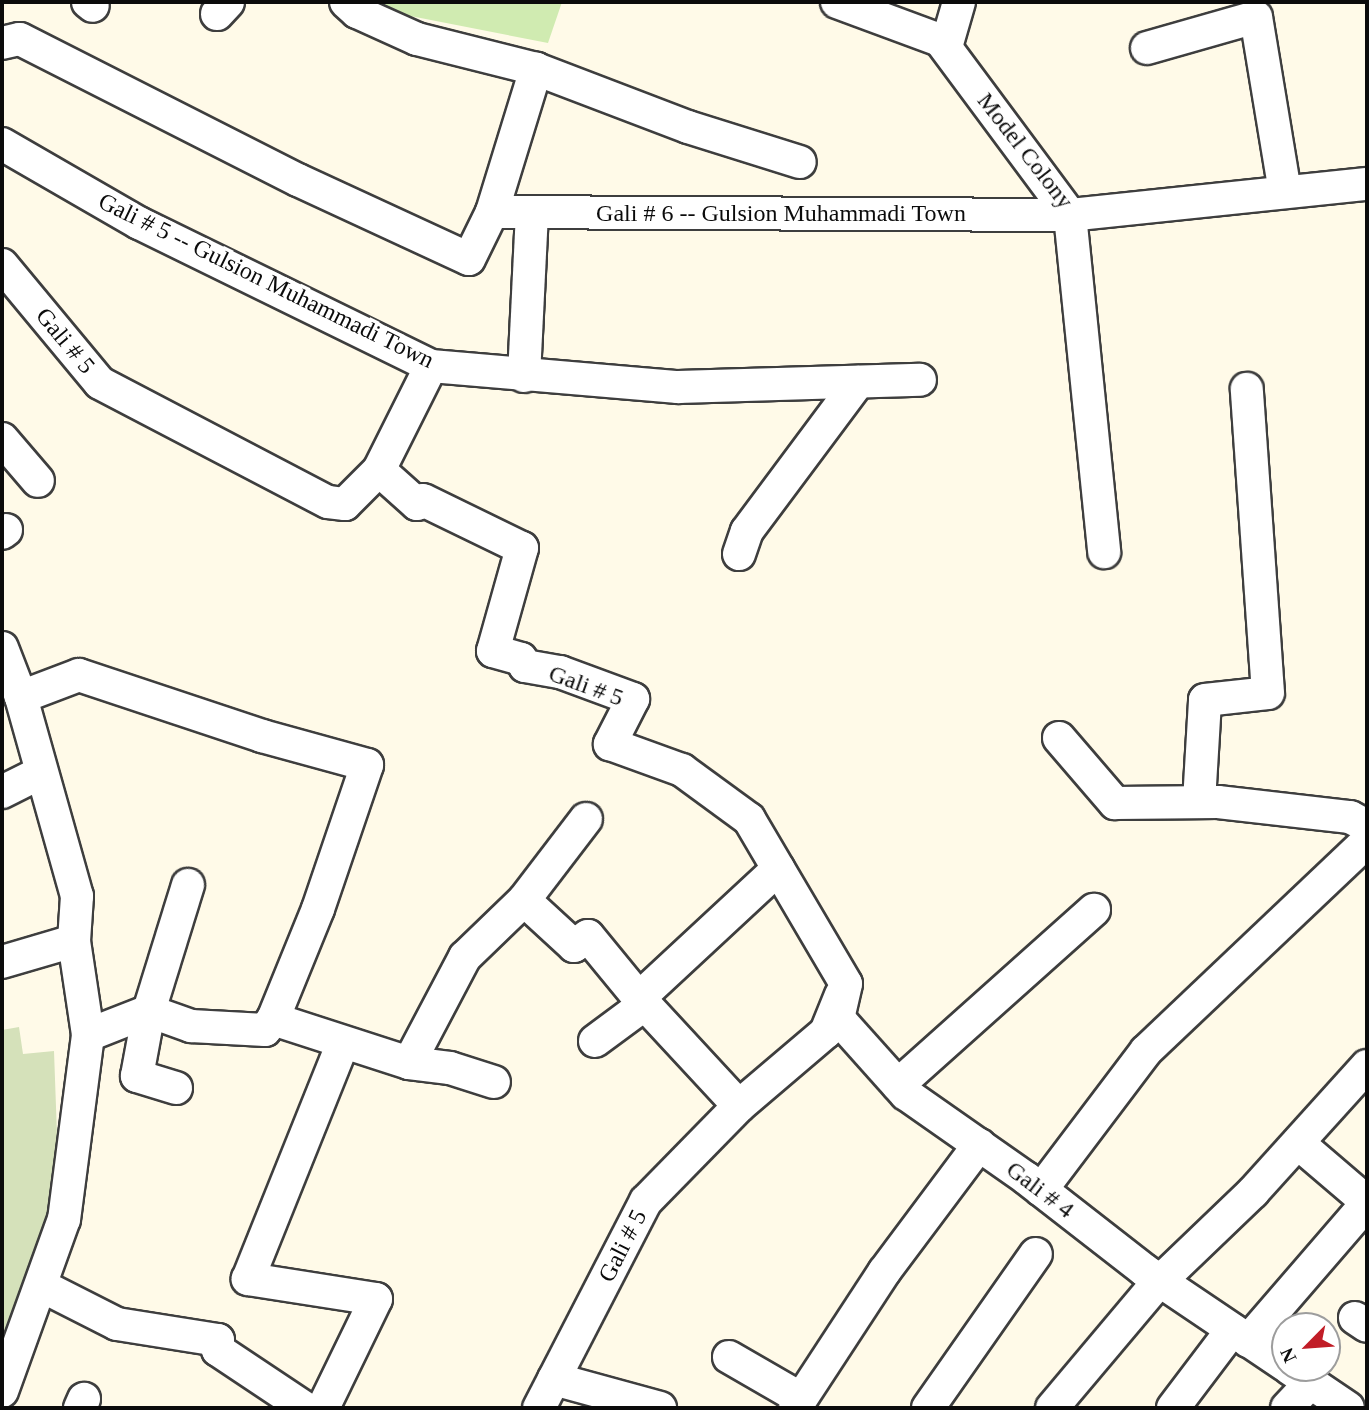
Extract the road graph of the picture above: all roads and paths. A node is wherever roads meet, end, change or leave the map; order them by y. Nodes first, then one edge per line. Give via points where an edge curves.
1 (346, 2) edge
2 (959, 2) edge
3 (844, 3) edge
4 (2, 43) edge
5 (946, 47) junction
6 (1147, 48) dead end
7 (536, 69) junction
8 (2, 144) edge
9 (800, 162) dead end
10 (1367, 184) edge
11 (1285, 192) junction
12 (492, 212) junction
13 (532, 213) junction
14 (1070, 215) junction
15 (2, 265) edge
16 (431, 366) junction
17 (524, 376) junction
18 (920, 380) dead end
19 (858, 382) junction
20 (1247, 389) dead end
21 (2, 439) edge
22 (379, 470) junction
23 (38, 481) dead end
24 (1104, 552) dead end
25 (738, 554) dead end
26 (2, 648) edge
27 (21, 697) junction
28 (1059, 738) dead end
29 (40, 773) junction
30 (2, 792) edge
31 (1199, 802) junction
32 (586, 819) dead end
33 (1367, 826) edge
34 (1367, 841) edge
35 (778, 869) junction
36 (188, 886) dead end
37 (524, 900) junction
38 (1094, 910) dead end
39 (74, 941) junction
40 (2, 962) edge
41 (846, 984) junction
42 (642, 1001) junction
43 (149, 1011) junction
44 (273, 1018) junction
45 (88, 1035) junction
46 (595, 1041) dead end
47 (343, 1043) junction
48 (409, 1063) junction
49 (1367, 1066) edge
50 (494, 1083) dead end
51 (898, 1085) junction
52 (177, 1088) dead end
53 (739, 1106) junction
54 (1298, 1143) junction
55 (979, 1145) junction
56 (1041, 1190) junction
57 (1367, 1203) edge
58 (1036, 1254) dead end
59 (1163, 1282) junction
60 (42, 1286) junction
61 (1240, 1335) junction
62 (1271, 1356) edge
63 (729, 1357) dead end
64 (554, 1379) junction
65 (1294, 1382) edge
66 (1309, 1382) edge
67 (2, 1388) edge
68 (797, 1403) edge
69 (305, 1408) edge
70 (323, 1408) edge
71 (539, 1408) edge
72 (660, 1408) edge
73 (928, 1408) edge
74 (1052, 1408) edge
75 (1173, 1408) edge
76 (1287, 1408) edge
77 (1348, 1408) edge

1 - 7 street via 357,12 417,39
2 - 5 street
3 - 5 street, Model Colony via 940,40
4 - 12 street via 20,40 298,180 469,259
5 - 14 street, Model Colony
6 - 11 street via 1256,17
7 - 9 street via 688,127
7 - 12 street
8 - 16 street, Gali # 5 -- Gulsion Muhammadi Town via 139,223
10 - 11 street, Model Colony
11 - 14 street, Model Colony
12 - 13 street, Gali # 6 -- Gulsion Muhammadi Town
13 - 14 street, Gali # 6 -- Gulsion Muhammadi Town
13 - 17 street
14 - 24 street
15 - 22 street, Gali # 5 via 100,383 328,502 345,504
16 - 17 street, Gali # 5 -- Gulsion Muhammadi Town
16 - 22 street
17 - 19 street, Gali # 5 -- Gulsion Muhammadi Town via 678,387
18 - 19 street, Gali # 5 -- Gulsion Muhammadi Town
19 - 25 street via 747,531
20 - 31 street via 1268,693 1205,700
21 - 23 street
22 - 35 street, Gali # 5 via 418,504 423,500 522,548 493,650 521,659 525,666 560,672 634,699 610,744 682,770 713,789 749,819
26 - 27 street
27 - 29 street
27 - 44 street via 79,675 262,736 367,765 318,909
28 - 31 street via 1115,803
29 - 30 street
29 - 39 street via 78,896
31 - 33 street via 1350,817
32 - 37 street
34 - 56 street via 1146,1051
35 - 41 street, Gali # 5
35 - 42 street
36 - 43 street
37 - 42 street via 574,946 588,936
37 - 48 street via 465,957
38 - 51 street
39 - 40 street
39 - 45 street
41 - 51 street, Gali # 4 via 838,1018
41 - 53 street, Gali # 5 via 826,1032
42 - 46 street
42 - 53 street
43 - 44 street via 191,1026 265,1030
43 - 45 street
43 - 52 street via 137,1076
44 - 47 street
45 - 60 street via 64,1219
47 - 48 street
47 - 70 street via 248,1279 376,1299
48 - 50 street via 450,1068
49 - 54 street
51 - 55 street, Gali # 4
53 - 64 street, Gali # 5 via 646,1201
54 - 57 street
54 - 59 street
55 - 56 street, Gali # 4
55 - 68 street via 884,1272
56 - 59 street, Gali # 4
57 - 61 street
58 - 73 street
59 - 61 street, Gali # 4
59 - 74 street
60 - 67 street
60 - 69 street via 117,1324 218,1340 218,1350
61 - 62 street, Gali # 4
61 - 75 street
63 - 68 street
64 - 71 street, Gali # 5
64 - 72 street
65 - 76 street
66 - 77 street, Gali # 4

